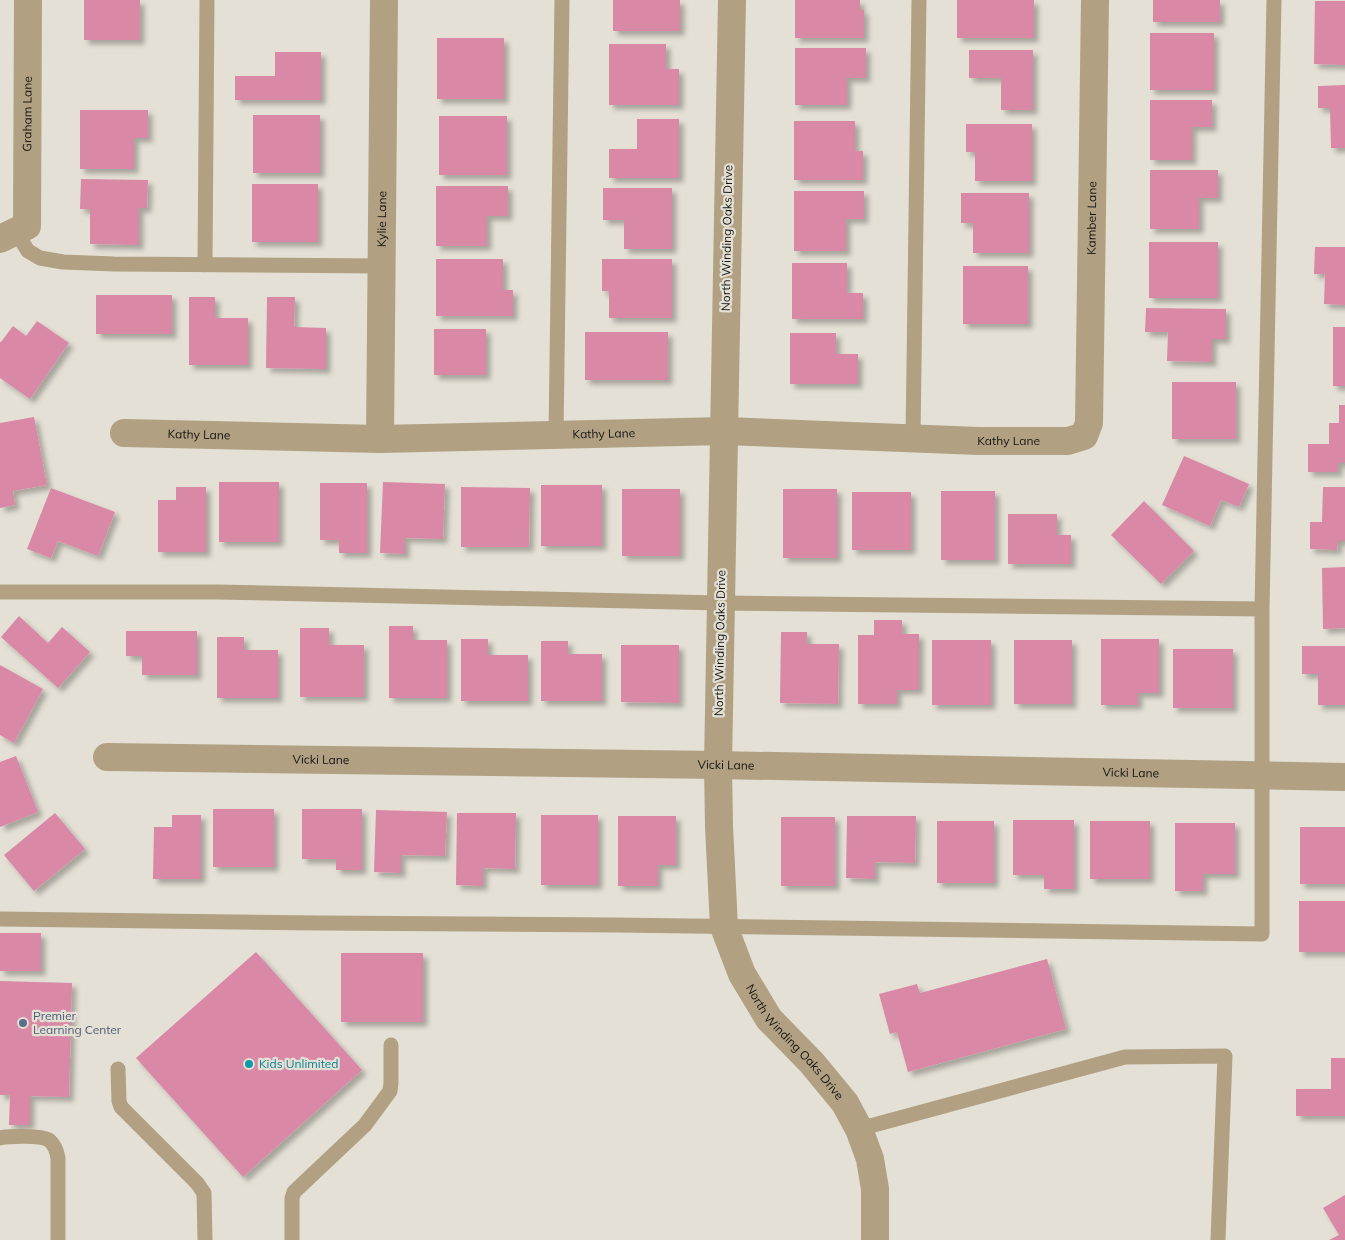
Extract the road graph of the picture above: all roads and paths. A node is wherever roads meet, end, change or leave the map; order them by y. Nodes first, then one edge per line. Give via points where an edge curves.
1 (28, 0) edge
2 (207, 0) edge
3 (384, 0) edge
4 (562, 0) edge
5 (732, 0) edge
6 (919, 0) edge
7 (1095, 0) edge
8 (1274, 0) edge
9 (14, 232) edge
10 (205, 265) junction
11 (382, 266) junction
12 (724, 430) junction
13 (124, 434) dead end
14 (556, 435) junction
15 (1084, 436) joint
16 (913, 438) junction
17 (380, 439) junction
18 (0, 592) edge
19 (721, 603) junction
20 (1262, 609) junction
21 (107, 757) dead end
22 (718, 765) junction
23 (1261, 776) junction
24 (1345, 777) edge
25 (0, 920) edge
26 (724, 927) junction
27 (391, 1045) dead end
28 (118, 1069) dead end
29 (859, 1129) junction
30 (0, 1138) edge
31 (58, 1240) edge
32 (205, 1240) edge
33 (292, 1240) edge
34 (875, 1240) edge
35 (1218, 1240) edge

1 - 9 street, Graham Lane
2 - 10 lane
3 - 11 street, Kylie Lane
4 - 14 lane
5 - 12 street, North Winding Oaks Drive
6 - 16 lane
7 - 15 street, Kamber Lane via 1089,423
8 - 20 lane
9 - 10 lane via 28,251 40,258 64,262
10 - 11 lane
11 - 17 street, Kylie Lane
12 - 14 street, Kathy Lane
12 - 16 street, Kathy Lane
12 - 19 street, North Winding Oaks Drive
13 - 17 street, Kathy Lane
14 - 17 street, Kathy Lane
15 - 16 street, Kathy Lane via 1068,441
18 - 19 lane via 217,592
19 - 20 lane
19 - 22 street, North Winding Oaks Drive
20 - 23 lane
21 - 22 street, Vicki Lane
22 - 23 street, Vicki Lane
22 - 26 street, North Winding Oaks Drive
23 - 24 street, Vicki Lane
23 - 26 lane via 1262,934
25 - 26 lane
26 - 29 street, North Winding Oaks Drive via 742,974 769,1019 845,1103
27 - 33 lane via 390,1091 365,1125 294,1192
28 - 32 lane via 121,1107 204,1193
29 - 34 street, North Winding Oaks Drive via 870,1159 875,1189
29 - 35 lane via 1125,1057 1225,1056
30 - 31 lane via 39,1137 51,1141 54,1146 58,1158

